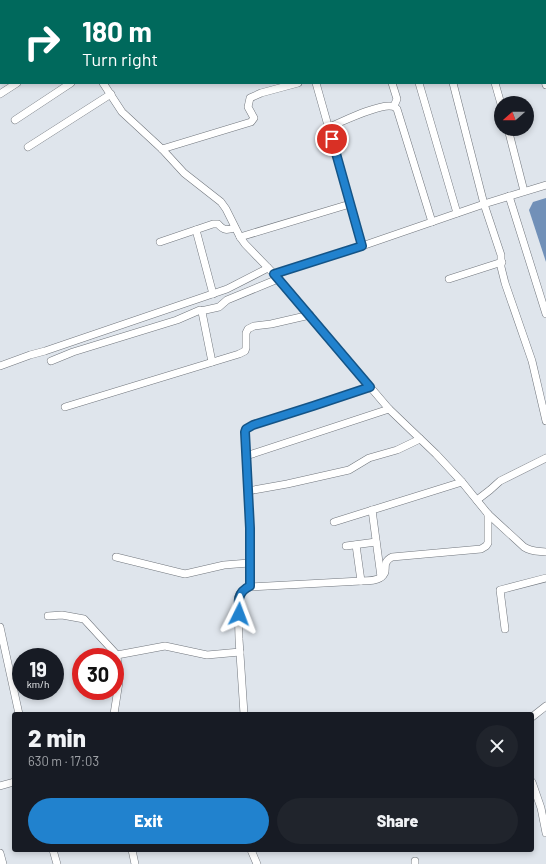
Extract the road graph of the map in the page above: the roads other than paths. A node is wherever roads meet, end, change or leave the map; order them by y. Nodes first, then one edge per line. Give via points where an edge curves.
1 (15, 84) edge
2 (69, 84) edge
3 (105, 84) edge
4 (294, 84) edge
5 (316, 84) edge
6 (392, 84) edge
7 (419, 84) edge
8 (453, 84) edge
9 (495, 84) edge
10 (0, 94) edge
11 (111, 94) junction
12 (499, 96) edge
13 (394, 106) junction
14 (15, 120) dead end
15 (329, 127) junction
16 (510, 136) edge
17 (28, 147) dead end
18 (162, 149) junction
19 (546, 185) edge
20 (524, 191) junction
21 (509, 196) junction
22 (350, 204) junction
23 (484, 204) junction
24 (458, 213) junction
25 (432, 222) junction
26 (235, 228) junction
27 (196, 230) junction
28 (240, 237) junction
29 (160, 242) dead end
30 (362, 246) junction
31 (502, 262) junction
32 (268, 268) junction
33 (276, 276) junction
34 (449, 279) dead end
35 (213, 294) junction
36 (201, 311) junction
37 (546, 314) edge
38 (310, 316) junction
39 (51, 361) dead end
40 (212, 362) junction
41 (0, 366) edge
42 (370, 387) junction
43 (65, 407) dead end
44 (389, 409) junction
45 (546, 421) edge
46 (420, 439) junction
47 (246, 456) junction
48 (546, 458) edge
49 (462, 482) junction
50 (248, 491) junction
51 (477, 500) junction
52 (372, 510) junction
53 (488, 514) junction
54 (334, 522) dead end
55 (376, 542) junction
56 (356, 545) junction
57 (346, 546) dead end
58 (546, 552) edge
59 (116, 557) dead end
60 (249, 563) junction
61 (381, 577) junction
62 (546, 578) edge
63 (361, 581) junction
64 (250, 586) junction
65 (48, 616) dead end
66 (0, 627) edge
67 (505, 629) dead end
68 (111, 648) edge
69 (240, 652) junction
70 (124, 654) edge
71 (116, 700) edge
72 (546, 706) edge
73 (19, 712) edge
74 (114, 712) edge
75 (244, 712) edge
76 (534, 715) edge
77 (12, 783) edge
78 (0, 786) edge
79 (534, 788) edge
80 (546, 834) edge
81 (0, 852) edge
82 (54, 852) edge
83 (132, 852) edge
84 (252, 852) edge
85 (4, 864) edge
86 (57, 864) edge
87 (135, 864) edge
88 (257, 864) edge

1 - 10 street
2 - 14 street
3 - 11 street
4 - 18 street via 250,98 248,106 254,118 251,122
5 - 15 street
6 - 13 street via 397,99
7 - 24 street
8 - 23 street
9 - 12 street
11 - 17 street
11 - 18 street via 122,112
13 - 15 street via 374,109
13 - 25 street via 400,115
15 - 22 street
16 - 20 street
18 - 26 street via 184,173 221,202
19 - 20 street
20 - 21 street
21 - 23 street
21 - 37 street
22 - 28 street
22 - 30 street
23 - 24 street
23 - 31 street
24 - 25 street
25 - 30 street
26 - 27 street via 226,230 216,223
26 - 28 street
27 - 29 street
27 - 35 street
28 - 32 street
30 - 33 street
31 - 34 street
31 - 45 street via 505,283 532,361
32 - 33 street
32 - 35 street
33 - 36 street via 218,306
33 - 38 street
35 - 41 street
36 - 39 street
36 - 40 street
38 - 40 street via 254,326 246,333 245,351
38 - 42 street
40 - 43 street
42 - 44 street
42 - 47 street via 248,427 245,432
44 - 46 street
44 - 47 street
46 - 49 street
46 - 50 street via 397,450 369,458 349,470
47 - 50 street
48 - 51 street via 500,481
49 - 51 street
49 - 52 street
50 - 60 street
51 - 53 street
52 - 54 street
52 - 55 street
53 - 58 street via 524,547 535,552
53 - 61 street via 488,543 485,548 392,556 385,563 386,571
55 - 56 street
55 - 61 street
56 - 57 street
56 - 63 street
59 - 60 street via 185,574 224,565
60 - 64 street
61 - 63 street
62 - 67 street via 500,590
63 - 64 street
64 - 69 street via 238,597
65 - 68 street via 62,615 84,619
66 - 73 street
69 - 70 street via 207,655 165,646
69 - 75 street
71 - 74 street
72 - 76 street
77 - 78 street
79 - 80 street
81 - 85 street
82 - 86 street
83 - 87 street
84 - 88 street

